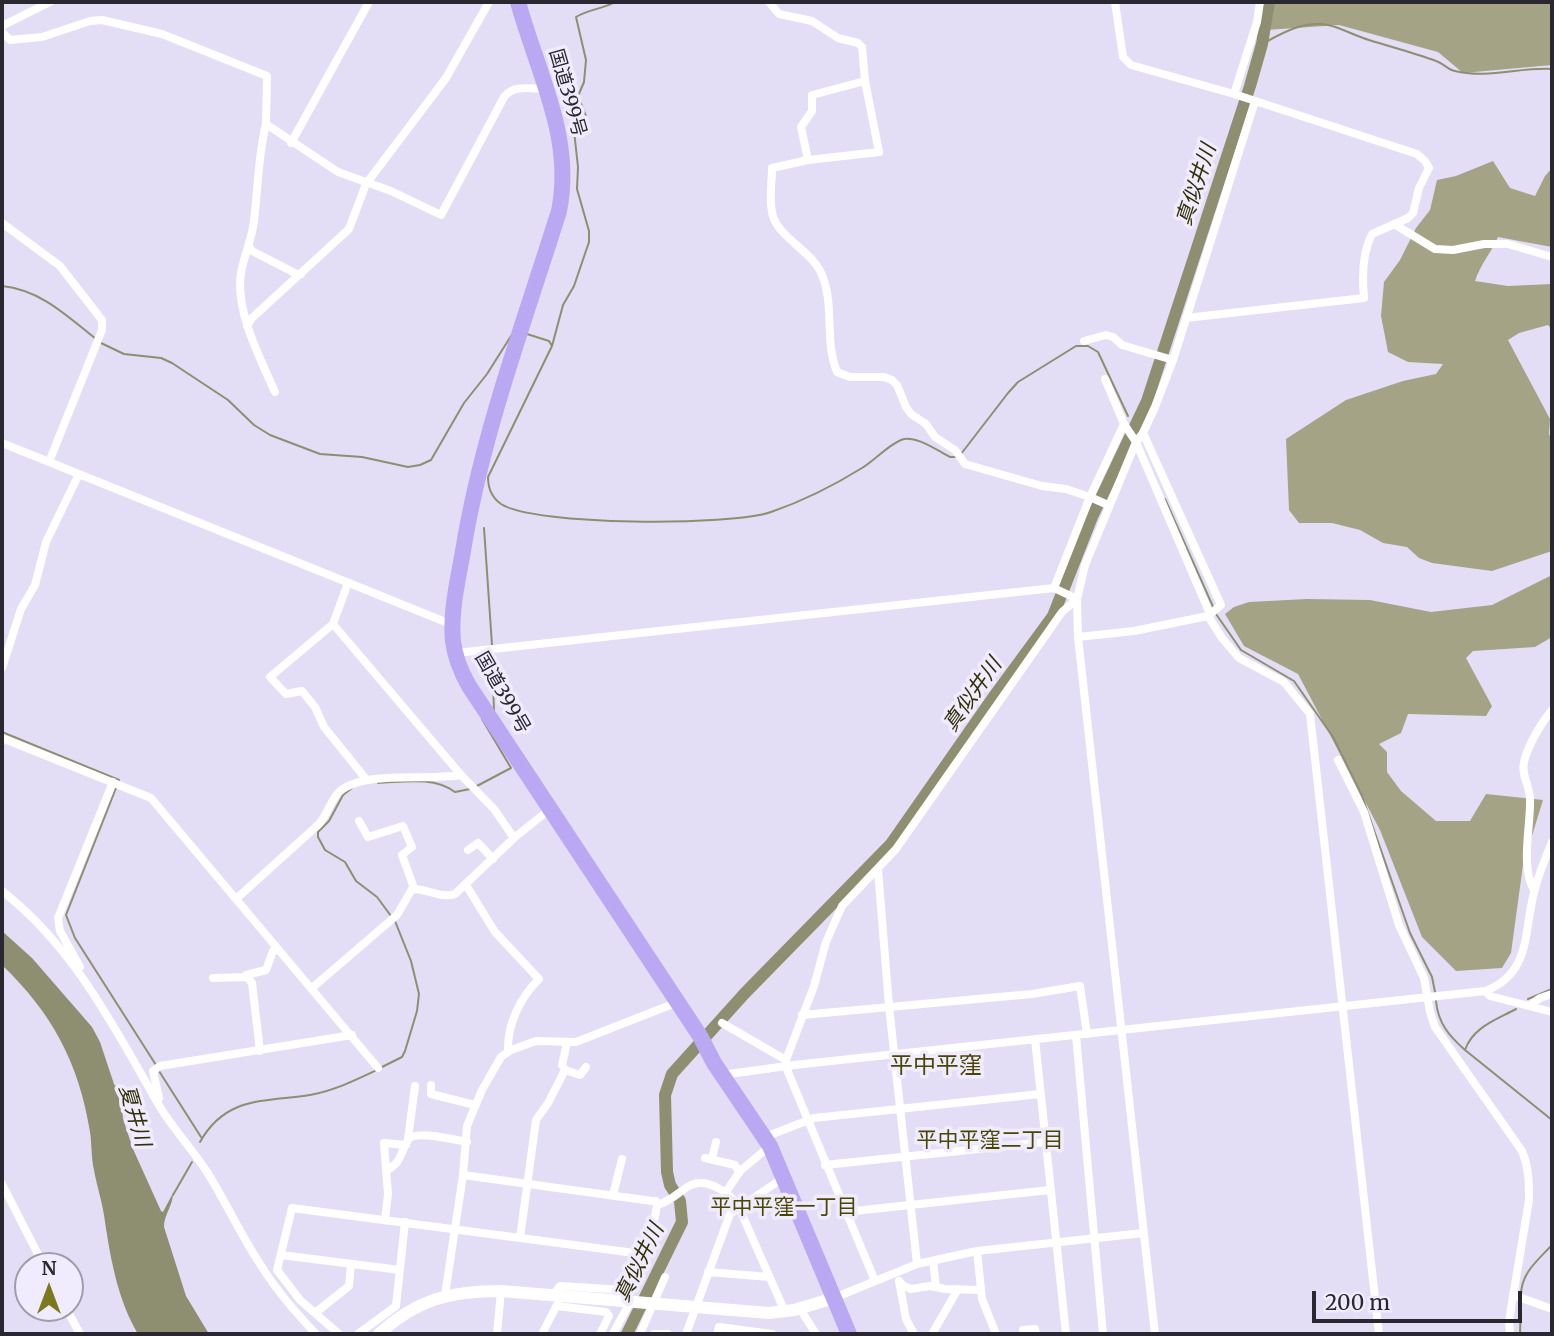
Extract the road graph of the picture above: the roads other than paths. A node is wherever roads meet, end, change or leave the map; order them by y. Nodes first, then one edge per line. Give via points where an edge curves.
1 (50, 2) edge
2 (369, 2) edge
3 (489, 2) edge
4 (518, 2) edge
5 (769, 2) edge
6 (1115, 2) edge
7 (1261, 2) edge
8 (2, 26) edge
9 (2, 32) edge
10 (865, 81) junction
11 (546, 89) junction
12 (1235, 95) junction
13 (1253, 101) junction
14 (266, 124) junction
15 (291, 143) junction
16 (808, 160) junction
17 (366, 184) junction
18 (2, 222) edge
19 (1394, 224) junction
20 (248, 246) junction
21 (1552, 257) edge
22 (301, 274) junction
23 (1186, 318) junction
24 (247, 326) junction
25 (1084, 341) dead end
26 (1171, 359) junction
27 (1105, 379) dead end
28 (275, 392) dead end
29 (1125, 425) junction
30 (1143, 433) junction
31 (1135, 441) junction
32 (2, 443) edge
33 (50, 462) junction
34 (79, 474) junction
35 (1091, 498) junction
36 (1107, 505) junction
37 (348, 583) junction
38 (1056, 589) junction
39 (1075, 598) junction
40 (1212, 613) junction
41 (333, 624) junction
42 (453, 625) junction
43 (1078, 637) junction
44 (455, 653) junction
45 (2, 668) edge
46 (1552, 710) edge
47 (2, 738) edge
48 (1338, 760) dead end
49 (461, 775) junction
50 (366, 779) junction
51 (113, 782) junction
52 (550, 809) junction
53 (359, 821) dead end
54 (514, 838) junction
55 (1552, 842) edge
56 (468, 850) dead end
57 (1550, 855) edge
58 (493, 859) junction
59 (878, 870) junction
60 (466, 885) junction
61 (414, 888) junction
62 (1534, 890) junction
63 (2, 891) edge
64 (236, 899) junction
65 (278, 949) junction
66 (246, 977) junction
67 (213, 978) dead end
68 (87, 983) junction
69 (312, 988) junction
70 (1485, 991) junction
71 (1552, 994) edge
72 (1434, 998) junction
73 (678, 1002) junction
74 (889, 1006) junction
75 (1529, 1006) junction
76 (1343, 1008) junction
77 (1552, 1012) edge
78 (802, 1015) junction
79 (722, 1023) dead end
80 (1121, 1030) junction
81 (1087, 1034) junction
82 (352, 1035) junction
83 (1076, 1035) junction
84 (1035, 1039) junction
85 (566, 1043) junction
86 (260, 1051) junction
87 (508, 1052) junction
88 (895, 1054) junction
89 (786, 1064) junction
90 (378, 1068) dead end
91 (718, 1069) junction
92 (565, 1070) junction
93 (585, 1073) dead end
94 (431, 1085) dead end
95 (415, 1086) dead end
96 (1040, 1094) junction
97 (475, 1105) junction
98 (901, 1109) junction
99 (162, 1111) junction
100 (807, 1120) junction
101 (407, 1142) junction
102 (467, 1142) junction
103 (716, 1142) dead end
104 (767, 1142) junction
105 (1045, 1142) junction
106 (906, 1156) junction
107 (622, 1159) dead end
108 (825, 1166) junction
109 (386, 1171) junction
110 (739, 1173) junction
111 (463, 1175) junction
112 (783, 1178) junction
113 (2, 1184) edge
114 (528, 1184) junction
115 (1050, 1190) junction
116 (726, 1192) junction
117 (613, 1195) junction
118 (657, 1205) junction
119 (911, 1205) junction
120 (739, 1208) junction
121 (845, 1212) junction
122 (385, 1219) junction
123 (405, 1222) junction
124 (454, 1229) junction
125 (1143, 1233) junction
126 (1095, 1237) junction
127 (520, 1238) junction
128 (1055, 1241) junction
129 (977, 1251) junction
130 (37, 1252) edge
131 (642, 1254) junction
132 (281, 1255) junction
133 (933, 1261) junction
134 (351, 1264) junction
135 (917, 1264) junction
136 (400, 1270) junction
137 (708, 1272) junction
138 (665, 1277) dead end
139 (769, 1277) junction
140 (898, 1277) junction
141 (875, 1281) junction
142 (936, 1287) junction
143 (958, 1289) junction
144 (981, 1290) junction
145 (501, 1291) junction
146 (445, 1295) junction
147 (1513, 1296) junction
148 (834, 1298) junction
149 (557, 1299) junction
150 (630, 1302) junction
151 (652, 1303) junction
152 (695, 1307) junction
153 (800, 1309) junction
154 (1552, 1309) edge
155 (785, 1312) junction
156 (315, 1313) junction
157 (1023, 1330) dead end
158 (316, 1334) edge
159 (339, 1334) edge
160 (358, 1334) edge
161 (379, 1334) edge
162 (497, 1334) edge
163 (542, 1334) edge
164 (600, 1334) edge
165 (613, 1334) edge
166 (640, 1334) edge
167 (654, 1334) edge
168 (668, 1334) edge
169 (686, 1334) edge
170 (717, 1334) edge
171 (772, 1334) edge
172 (816, 1334) edge
173 (849, 1334) edge
174 (914, 1334) edge
175 (932, 1334) edge
176 (996, 1334) edge
177 (1036, 1334) edge
178 (1066, 1334) edge
179 (1103, 1334) edge
180 (1155, 1334) edge
181 (1379, 1334) edge
182 (1510, 1334) edge

1 - 8 street
2 - 15 street
3 - 17 street via 446,78
4 - 11 highway, 国道399号
5 - 10 street via 779,13 812,21 858,43
6 - 12 street via 1123,57 1131,65
7 - 12 street
9 - 14 street via 10,40 26,40 102,20 162,34 267,76
10 - 16 street via 812,95 812,111 801,127
10 - 16 street via 879,152
11 - 17 street via 515,88 504,97 441,215
11 - 42 highway, 国道399号 via 561,141 564,189 479,467
12 - 13 street
13 - 19 street via 1418,154 1429,169 1413,213
13 - 23 street
14 - 15 street
14 - 20 street
15 - 17 street
16 - 35 street via 772,168 771,211 774,222 812,258 822,274 837,372 892,380 911,414 960,457
17 - 22 street via 352,224
18 - 33 street via 60,266 102,320
19 - 21 street via 1435,249 1508,244
19 - 23 street via 1369,239 1361,275 1364,298
20 - 22 street
20 - 24 street via 240,285
22 - 24 street
23 - 26 street
24 - 28 street
25 - 26 street via 1107,335 1122,345
26 - 30 street
27 - 29 street
29 - 31 street
29 - 35 street
30 - 31 street
30 - 40 street via 1221,605
31 - 36 street
31 - 40 street
32 - 33 street
33 - 34 street
34 - 37 street
34 - 45 street via 46,542 35,585 21,609
35 - 36 street
35 - 38 street
36 - 39 street
37 - 41 street
37 - 42 street
38 - 39 street
38 - 44 street
39 - 43 street
39 - 59 street
40 - 43 street via 1134,631
40 - 76 street via 1222,638 1239,658 1284,682 1310,714
41 - 49 street
41 - 50 street via 270,677 286,694 302,691
42 - 44 highway, 国道399号
43 - 80 street
44 - 52 highway, 国道399号 via 469,687
46 - 62 street via 1523,768 1531,797 1528,857
47 - 51 street
48 - 72 street via 1364,812 1396,916
49 - 50 street
49 - 54 street via 495,809
50 - 64 street via 341,790 319,824
51 - 64 street via 151,798
51 - 68 street via 58,918
52 - 54 street
52 - 73 highway, 国道399号
53 - 61 street via 368,837 403,826 412,847 402,855
54 - 58 street
55 - 57 street
56 - 58 street via 478,844
57 - 62 street
58 - 60 street
59 - 74 street
59 - 78 street via 836,917
60 - 61 street via 450,896
60 - 87 street via 495,932 539,979 517,1008
61 - 69 street via 394,917
62 - 70 street via 1523,956 1509,975
63 - 68 street
64 - 65 street
65 - 66 street via 273,951 267,970
65 - 69 street
66 - 67 street
66 - 86 street via 252,983
68 - 99 street
69 - 82 street
70 - 72 street
70 - 75 street
71 - 75 street
72 - 76 street
72 - 147 street via 1430,1012 1435,1027 1528,1165 1529,1200
73 - 85 street
73 - 91 highway, 国道399号
74 - 78 street
74 - 81 street via 1080,986
74 - 88 street
75 - 77 street
76 - 80 street
76 - 181 street
78 - 89 street
79 - 89 street
80 - 81 street
80 - 125 street
81 - 83 street
82 - 86 street
82 - 90 street
83 - 84 street
83 - 126 street
84 - 88 street
84 - 96 street
85 - 87 street via 536,1041
85 - 92 street
86 - 99 street via 156,1068 153,1075
87 - 97 street
88 - 89 street
88 - 98 street
89 - 91 street
89 - 100 street
91 - 104 highway, 国道399号
92 - 93 street
92 - 114 street via 536,1119
94 - 97 street via 431,1094
95 - 101 street
96 - 98 street
96 - 105 street
97 - 102 street
98 - 100 street
98 - 106 street
99 - 158 street via 207,1172 265,1272
100 - 104 street
100 - 108 street
101 - 102 street via 413,1135
101 - 109 street via 399,1161
101 - 109 street via 384,1143
102 - 111 street
103 - 110 street via 708,1158 735,1165
104 - 110 street
104 - 112 highway, 国道399号
105 - 106 street
105 - 115 street
106 - 108 street
106 - 119 street
107 - 117 street
108 - 121 street
109 - 122 street
110 - 116 street
111 - 114 street
111 - 124 street
112 - 120 street
112 - 148 highway, 国道399号
113 - 130 street
114 - 117 street
114 - 127 street
115 - 119 street
115 - 128 street
116 - 118 street via 700,1184
116 - 120 street
117 - 118 street via 652,1200
118 - 131 street
119 - 121 street
119 - 135 street
120 - 137 street via 730,1214
120 - 139 street
121 - 141 street
122 - 123 street
122 - 132 street via 292,1208
123 - 124 street
123 - 136 street
124 - 127 street
124 - 146 street
125 - 126 street
125 - 180 street
126 - 128 street
126 - 179 street
127 - 131 street
128 - 129 street
128 - 178 street
129 - 133 street
129 - 144 street
131 - 149 street via 625,1290 560,1286
132 - 134 street
132 - 156 street via 277,1270
133 - 135 street
133 - 142 street
134 - 136 street
134 - 156 street via 349,1286
135 - 140 street
136 - 160 street via 396,1306
137 - 139 street
137 - 152 street
138 - 151 street
139 - 155 street
140 - 141 street
140 - 142 street via 907,1288
140 - 174 street via 906,1321
141 - 148 street
142 - 143 street
143 - 144 street
143 - 175 street
144 - 176 street
145 - 146 street
145 - 149 street
145 - 162 street
146 - 161 street via 416,1307
147 - 154 street
147 - 182 street
148 - 153 street
148 - 173 highway, 国道399号
149 - 150 street
149 - 163 street
149 - 164 street via 607,1312
150 - 151 street
150 - 165 street
151 - 152 street
151 - 166 street
152 - 155 street
152 - 169 street
153 - 155 street
153 - 172 street
156 - 159 street
157 - 177 street via 1035,1329
167 - 168 street
170 - 171 street via 719,1328

